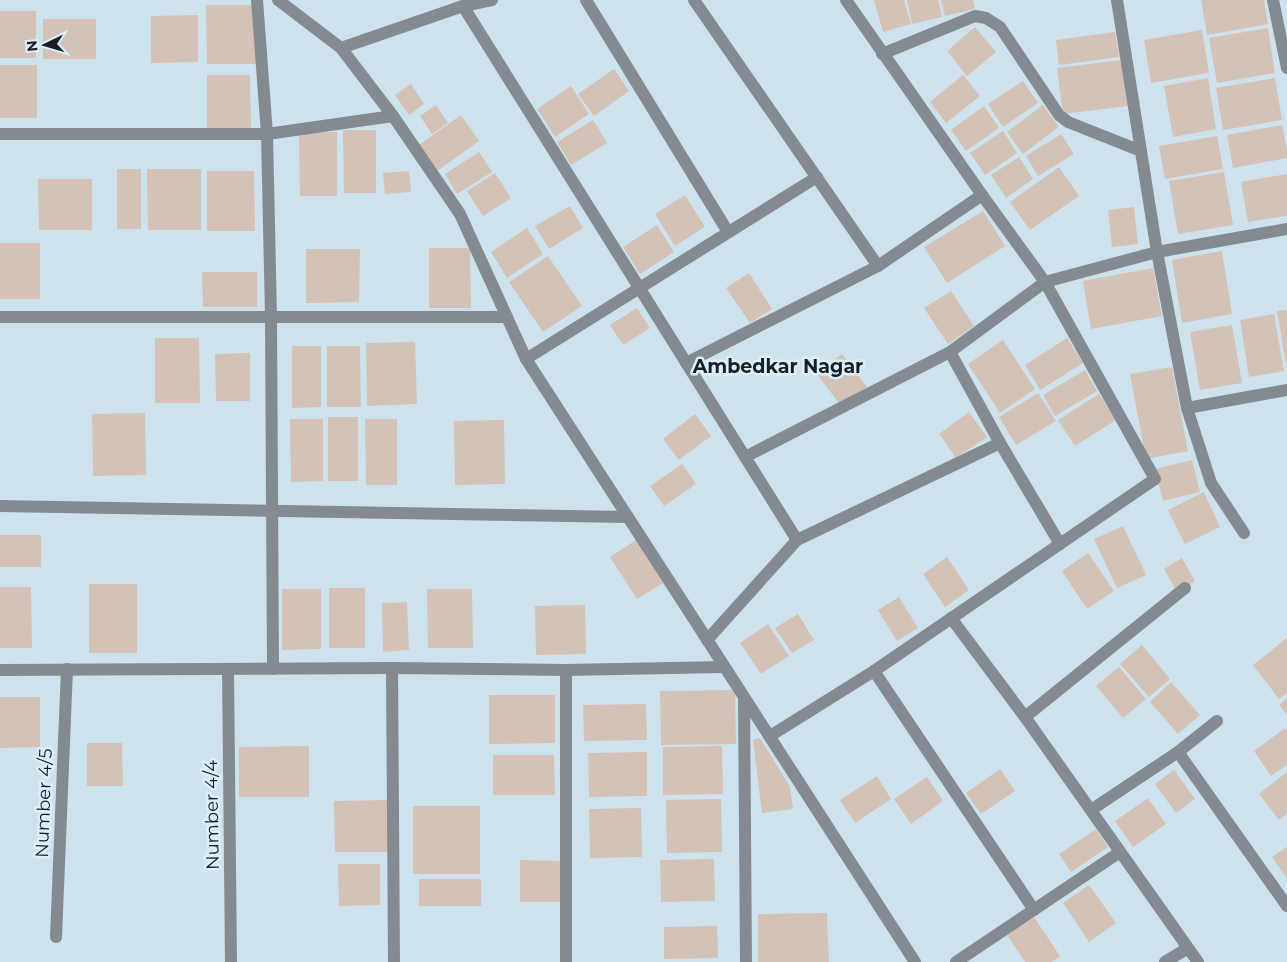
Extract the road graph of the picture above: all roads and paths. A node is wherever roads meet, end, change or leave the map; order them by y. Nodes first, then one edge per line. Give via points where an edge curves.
1 (257, 0) edge
2 (278, 0) edge
3 (492, 0) edge
4 (586, 0) edge
5 (694, 0) edge
6 (846, 0) edge
7 (1118, 0) edge
8 (1273, 0) edge
9 (463, 6) junction
10 (341, 48) junction
11 (882, 54) junction
12 (1287, 68) edge
13 (393, 116) junction
14 (0, 134) edge
15 (267, 134) junction
16 (1141, 151) junction
17 (816, 177) junction
18 (982, 194) junction
19 (1287, 229) edge
20 (728, 232) junction
21 (1157, 252) junction
22 (878, 266) junction
23 (1045, 282) junction
24 (639, 289) junction
25 (0, 317) edge
26 (272, 317) junction
27 (507, 317) junction
28 (950, 352) junction
29 (526, 359) junction
30 (686, 363) junction
31 (1287, 390) edge
32 (1188, 408) junction
33 (1000, 443) junction
34 (745, 457) junction
35 (0, 506) edge
36 (272, 511) junction
37 (628, 517) junction
38 (1244, 533) dead end
39 (796, 540) junction
40 (1060, 544) junction
41 (1185, 588) dead end
42 (951, 618) junction
43 (707, 640) junction
44 (724, 667) junction
45 (228, 668) junction
46 (392, 668) junction
47 (67, 669) junction
48 (273, 669) junction
49 (0, 670) edge
50 (566, 670) junction
51 (874, 671) junction
52 (744, 697) junction
53 (1025, 717) junction
54 (1217, 721) dead end
55 (770, 736) junction
56 (1178, 752) junction
57 (1090, 810) junction
58 (1120, 852) junction
59 (1286, 901) edge
60 (1034, 910) junction
61 (56, 938) dead end
62 (1188, 948) junction
63 (231, 962) edge
64 (394, 962) edge
65 (566, 962) edge
66 (746, 962) edge
67 (915, 962) edge
68 (956, 962) edge
69 (1165, 962) edge
70 (1198, 962) edge

1 - 15 street
2 - 10 street
3 - 9 street
4 - 20 street
5 - 17 street
6 - 11 street
7 - 16 street
8 - 12 street
9 - 10 street
9 - 24 street
10 - 13 street
11 - 16 street via 974,16 986,18 1000,27 1059,115 1068,122
11 - 18 street
13 - 15 street
13 - 27 street via 460,214
14 - 15 street
15 - 26 street
16 - 21 street
17 - 20 street
17 - 22 street
18 - 22 street
18 - 23 street
19 - 21 street
20 - 24 street
21 - 23 street
21 - 32 street
22 - 30 street
23 - 28 street
23 - 40 street via 1155,479
24 - 29 street
24 - 30 street
25 - 26 street
26 - 27 street
26 - 36 street
27 - 29 street
28 - 33 street
28 - 34 street
29 - 37 street
30 - 34 street
31 - 32 street
32 - 38 street via 1211,483
33 - 39 street
33 - 40 street
34 - 39 street
35 - 36 street
36 - 37 street
36 - 48 street
37 - 43 street
39 - 43 street
40 - 42 street
41 - 53 street
42 - 51 street
42 - 53 street
43 - 44 street
44 - 50 street
44 - 52 street
45 - 47 street
45 - 48 street
45 - 63 street, Number 4/4
46 - 48 street
46 - 50 street
46 - 64 street
47 - 49 street
47 - 61 street, Number 4/5
50 - 65 street
51 - 55 street
51 - 60 street
52 - 55 street
52 - 66 street
53 - 57 street
54 - 56 street
55 - 67 street
56 - 57 street
56 - 59 street
57 - 58 street
58 - 60 street
58 - 62 street
60 - 68 street
62 - 69 street
62 - 70 street

